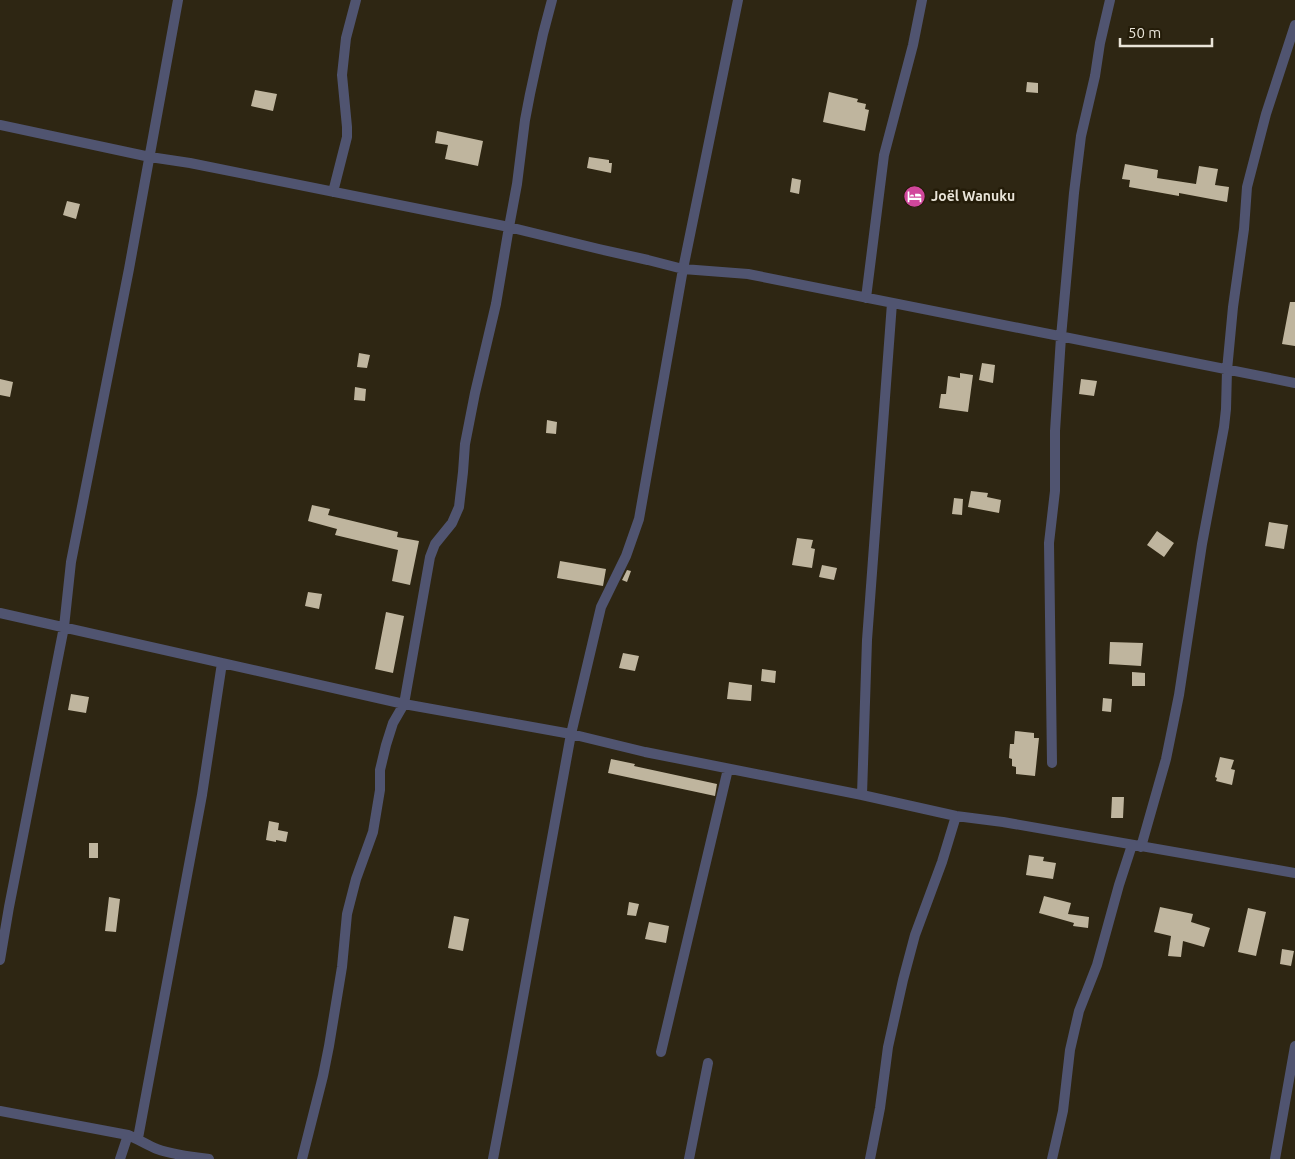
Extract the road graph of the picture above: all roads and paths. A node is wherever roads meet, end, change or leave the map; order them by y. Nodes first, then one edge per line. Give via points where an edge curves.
1 (178, 0) edge
2 (356, 0) edge
3 (552, 0) edge
4 (738, 0) edge
5 (922, 0) edge
6 (1110, 0) edge
7 (1295, 25) edge
8 (0, 125) edge
9 (150, 157) junction
10 (333, 192) junction
11 (509, 227) junction
12 (683, 269) junction
13 (866, 298) junction
14 (892, 303) junction
15 (1061, 337) junction
16 (1227, 370) junction
17 (1295, 383) edge
18 (0, 613) edge
19 (64, 627) junction
20 (222, 663) junction
21 (404, 704) junction
22 (571, 734) junction
23 (1052, 763) dead end
24 (728, 769) junction
25 (862, 795) junction
26 (956, 816) junction
27 (1137, 846) junction
28 (1295, 873) edge
29 (0, 960) edge
30 (1295, 1046) edge
31 (661, 1052) dead end
32 (708, 1063) dead end
33 (0, 1111) edge
34 (133, 1137) junction
35 (120, 1159) edge
36 (209, 1159) edge
37 (302, 1159) edge
38 (493, 1159) edge
39 (689, 1159) edge
40 (870, 1159) edge
41 (1052, 1159) edge
42 (1275, 1159) edge

1 - 9 street
2 - 10 street via 346,38 342,75 347,137
3 - 11 street via 525,120
4 - 12 street
5 - 13 street via 884,155
6 - 15 street via 1081,136
7 - 16 street via 1246,187
8 - 9 street
9 - 10 street
9 - 19 street via 71,562
10 - 11 street
11 - 12 street
11 - 21 street via 496,304 465,444 459,507 430,556
12 - 13 street via 748,274
12 - 22 street via 638,519 626,556 600,607
13 - 14 street
14 - 15 street
14 - 25 street via 867,640
15 - 16 street
15 - 23 street via 1055,490 1049,543
16 - 17 street
16 - 27 street via 1224,427 1202,544 1180,695 1166,759
18 - 19 street
19 - 20 street
19 - 29 street
20 - 21 street
20 - 34 street via 202,795
21 - 22 street
21 - 37 street via 386,745 380,770 374,832 347,914 328,1054
22 - 24 street
22 - 38 street
24 - 25 street
24 - 31 street
25 - 26 street
26 - 27 street
26 - 40 street via 903,980
27 - 28 street
27 - 41 street via 1119,885 1097,965 1079,1011
30 - 42 street
32 - 39 street
33 - 34 street
34 - 35 street
34 - 36 street via 156,1148

